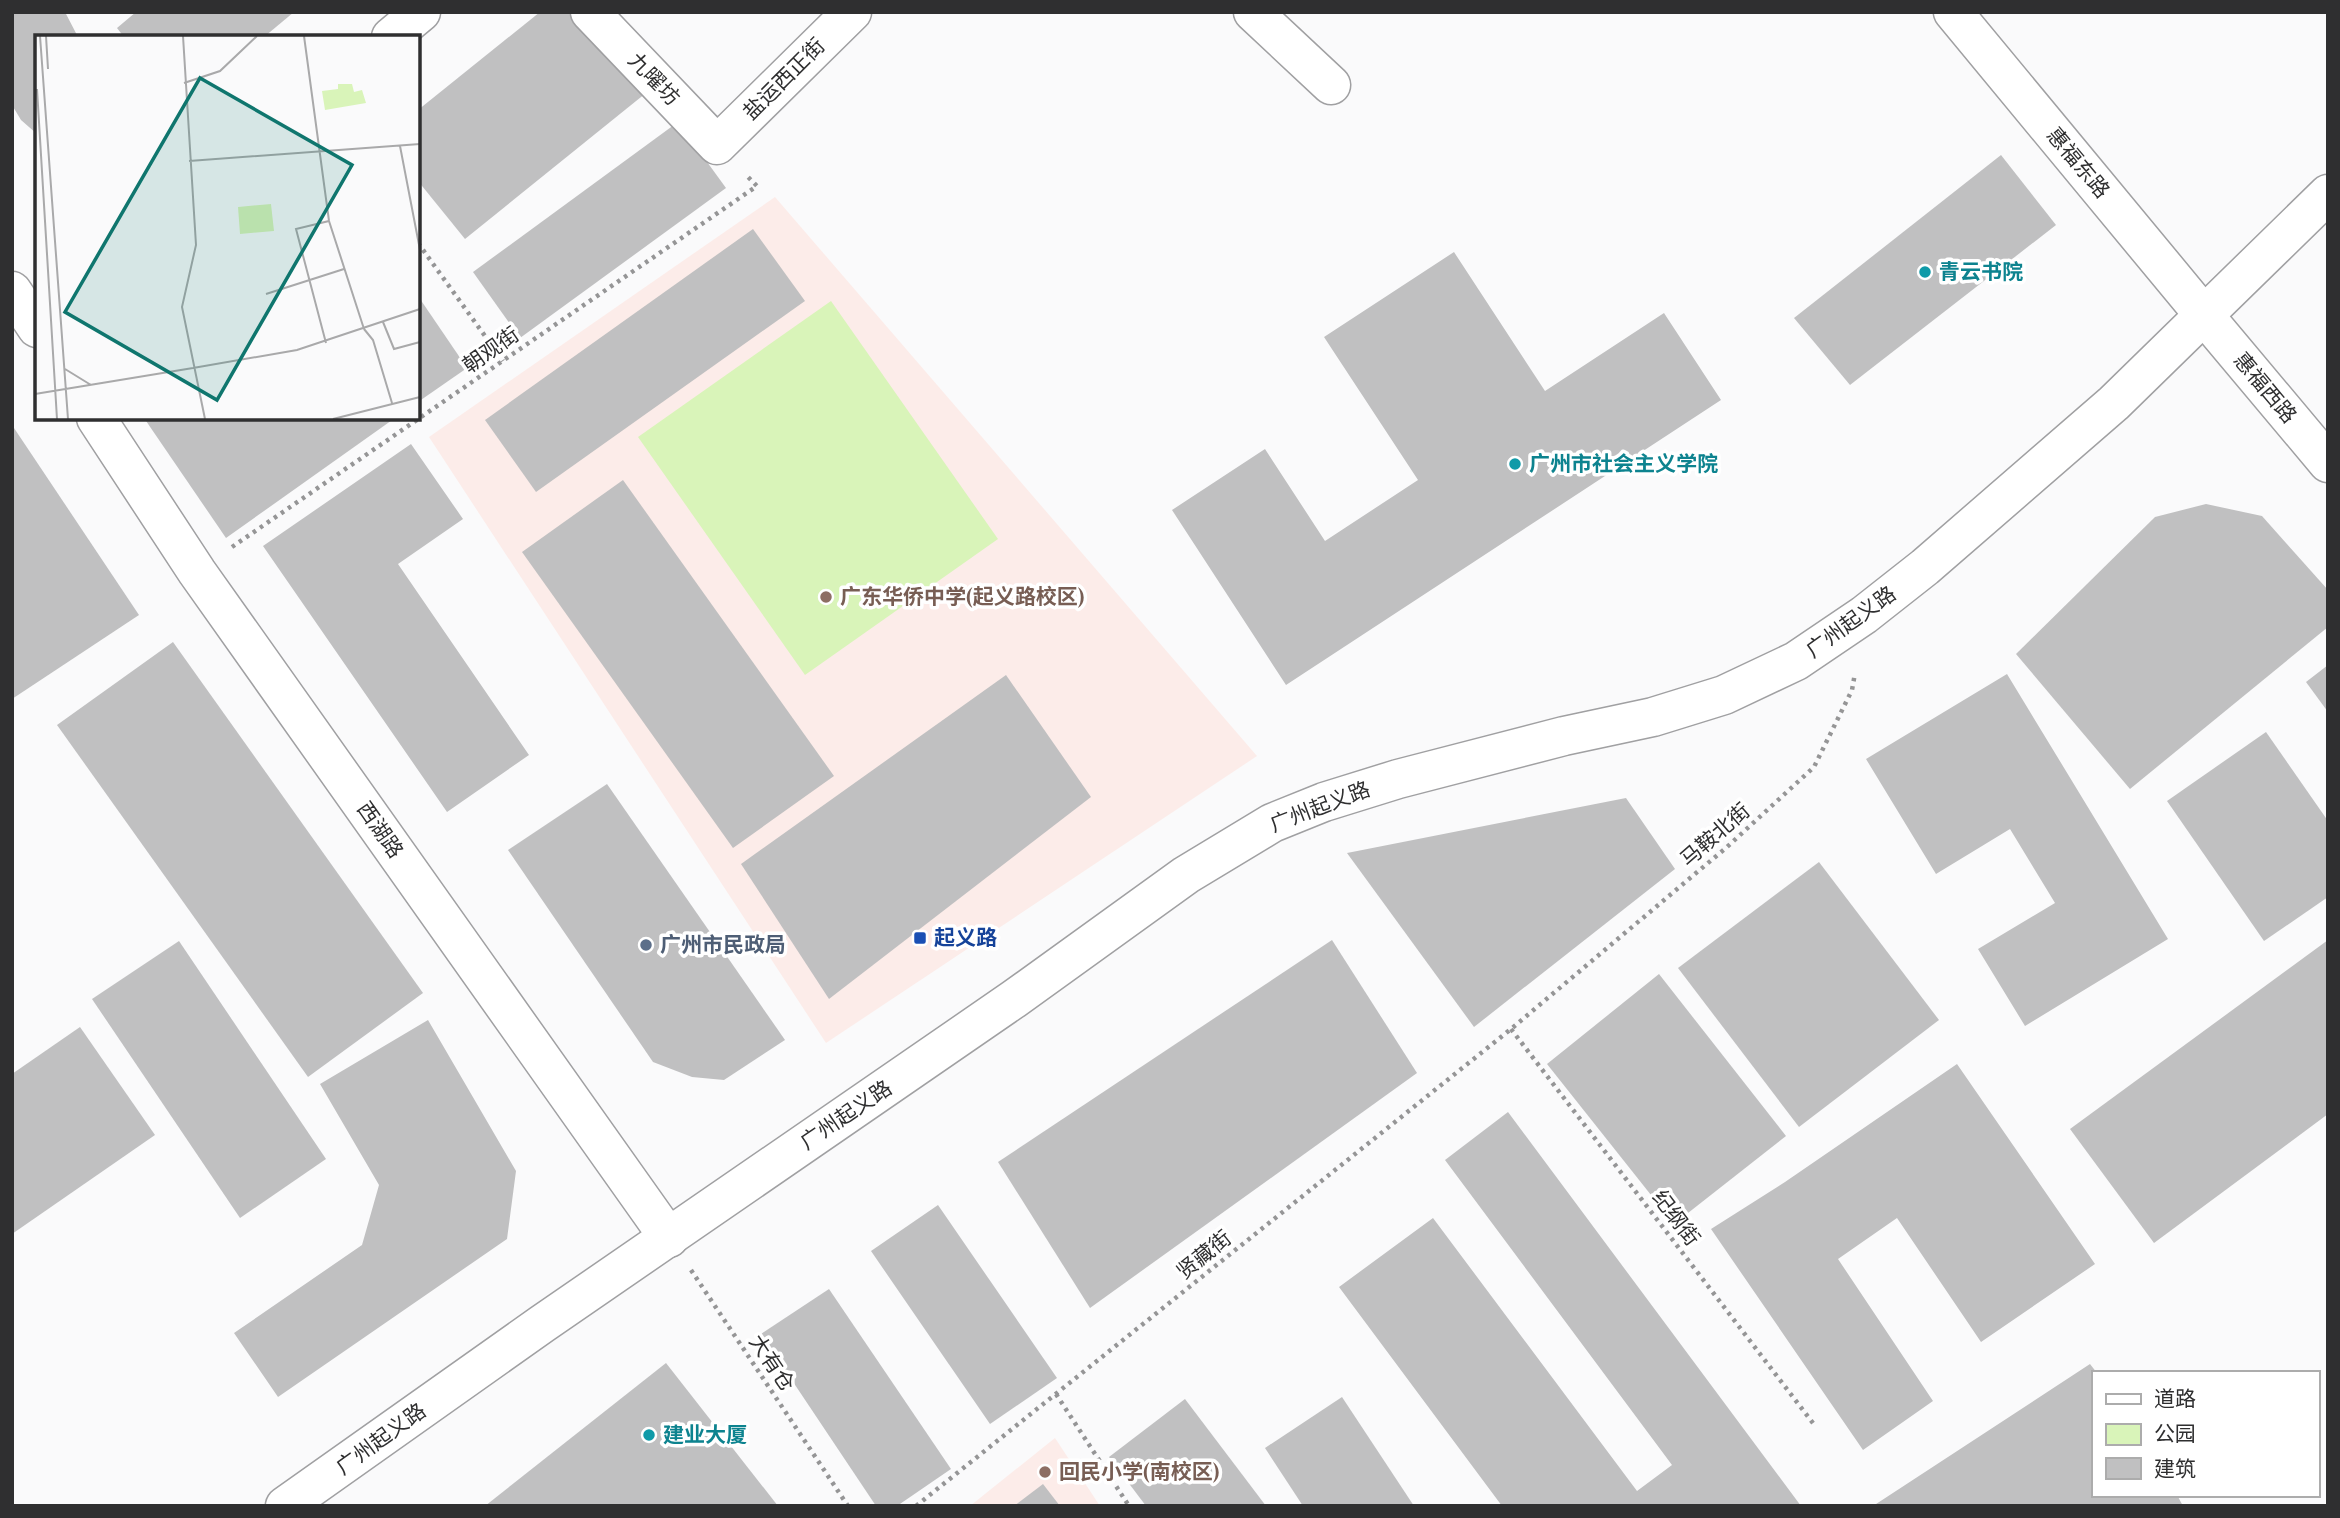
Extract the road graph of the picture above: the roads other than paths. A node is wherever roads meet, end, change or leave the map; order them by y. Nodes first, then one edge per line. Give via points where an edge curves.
1 (421, 12) edge
2 (590, 12) edge
3 (852, 12) edge
4 (1253, 12) edge
5 (1953, 12) edge
6 (393, 35) edge
7 (1331, 85) dead end
8 (717, 145) joint
9 (2328, 194) edge
10 (2203, 314) junction
11 (97, 420) edge
12 (2328, 463) edge
13 (669, 1238) junction
14 (285, 1506) edge

1 - 6 main road
2 - 8 main road, 九曜坊
3 - 8 main road, 盐运西正街
4 - 7 main road
5 - 10 main road, 惠福东路
9 - 10 main road, 广州起义路
10 - 12 main road, 惠福西路
10 - 13 main road, 广州起义路 via 2114,403 1925,567 1796,661 1724,695 1653,717 1398,779 1272,823 1186,875
11 - 13 main road, 西湖路 via 197,572
13 - 14 main road, 广州起义路

